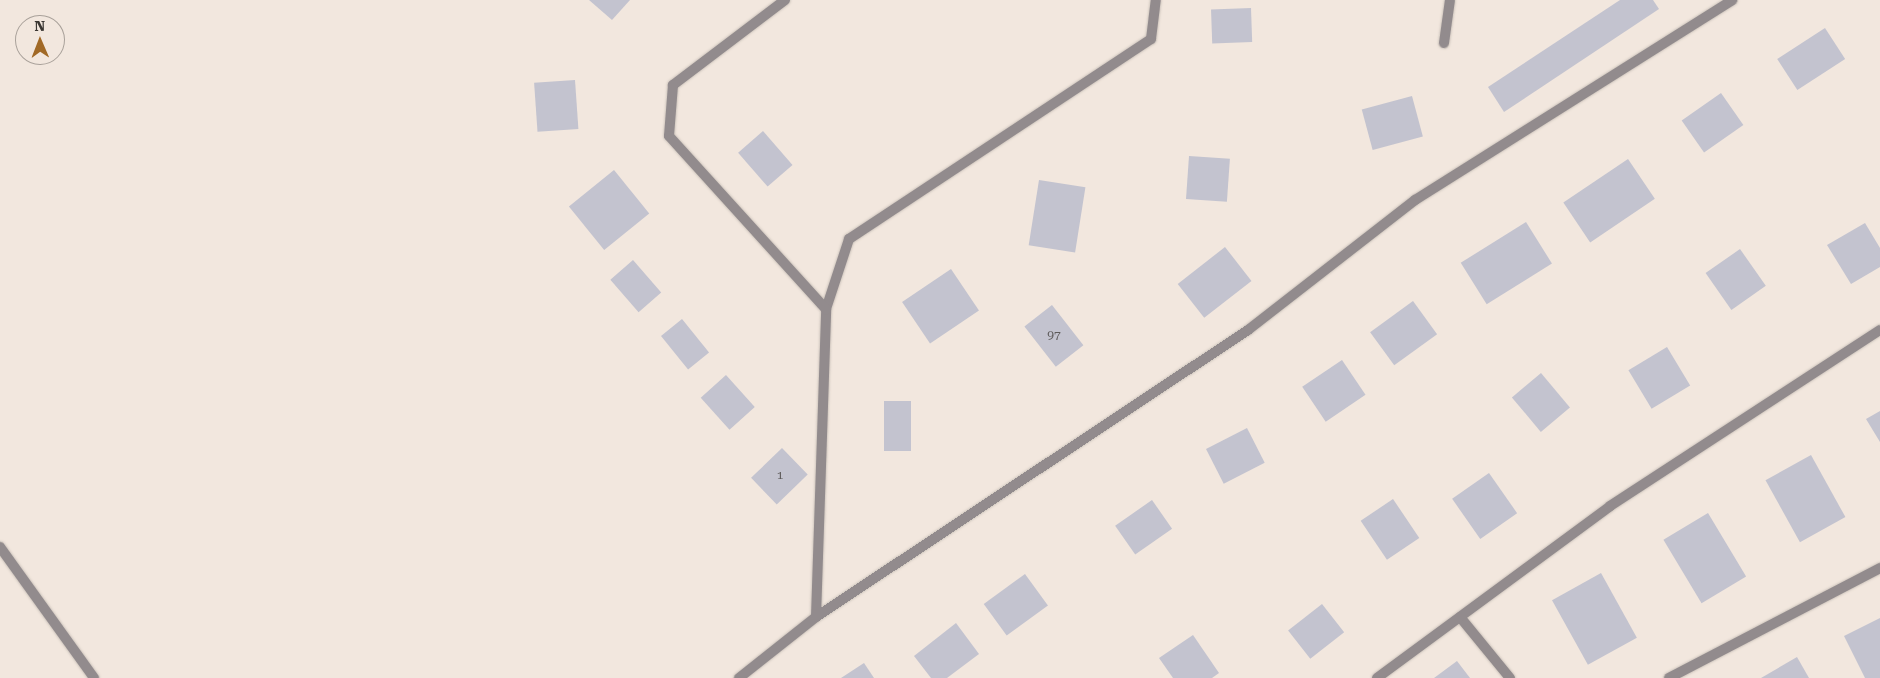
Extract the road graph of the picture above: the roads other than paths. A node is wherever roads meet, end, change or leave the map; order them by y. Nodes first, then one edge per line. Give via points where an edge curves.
1 (785, 0) edge
2 (1156, 0) edge
3 (1450, 0) edge
4 (1732, 0) edge
5 (1444, 43) dead end
6 (826, 309) junction
7 (1880, 330) edge
8 (0, 547) edge
9 (1880, 568) edge
10 (1460, 616) junction
11 (816, 617) junction
12 (94, 678) edge
13 (739, 678) edge
14 (1377, 678) edge
15 (1510, 678) edge
16 (1669, 678) edge

1 - 6 street via 673,85 669,136
2 - 6 street via 1151,39 849,239
3 - 5 street
4 - 11 street via 1415,200 1248,330
6 - 11 street
7 - 10 street via 1610,506
8 - 12 street
9 - 16 street
10 - 14 street
10 - 15 street
11 - 13 street

